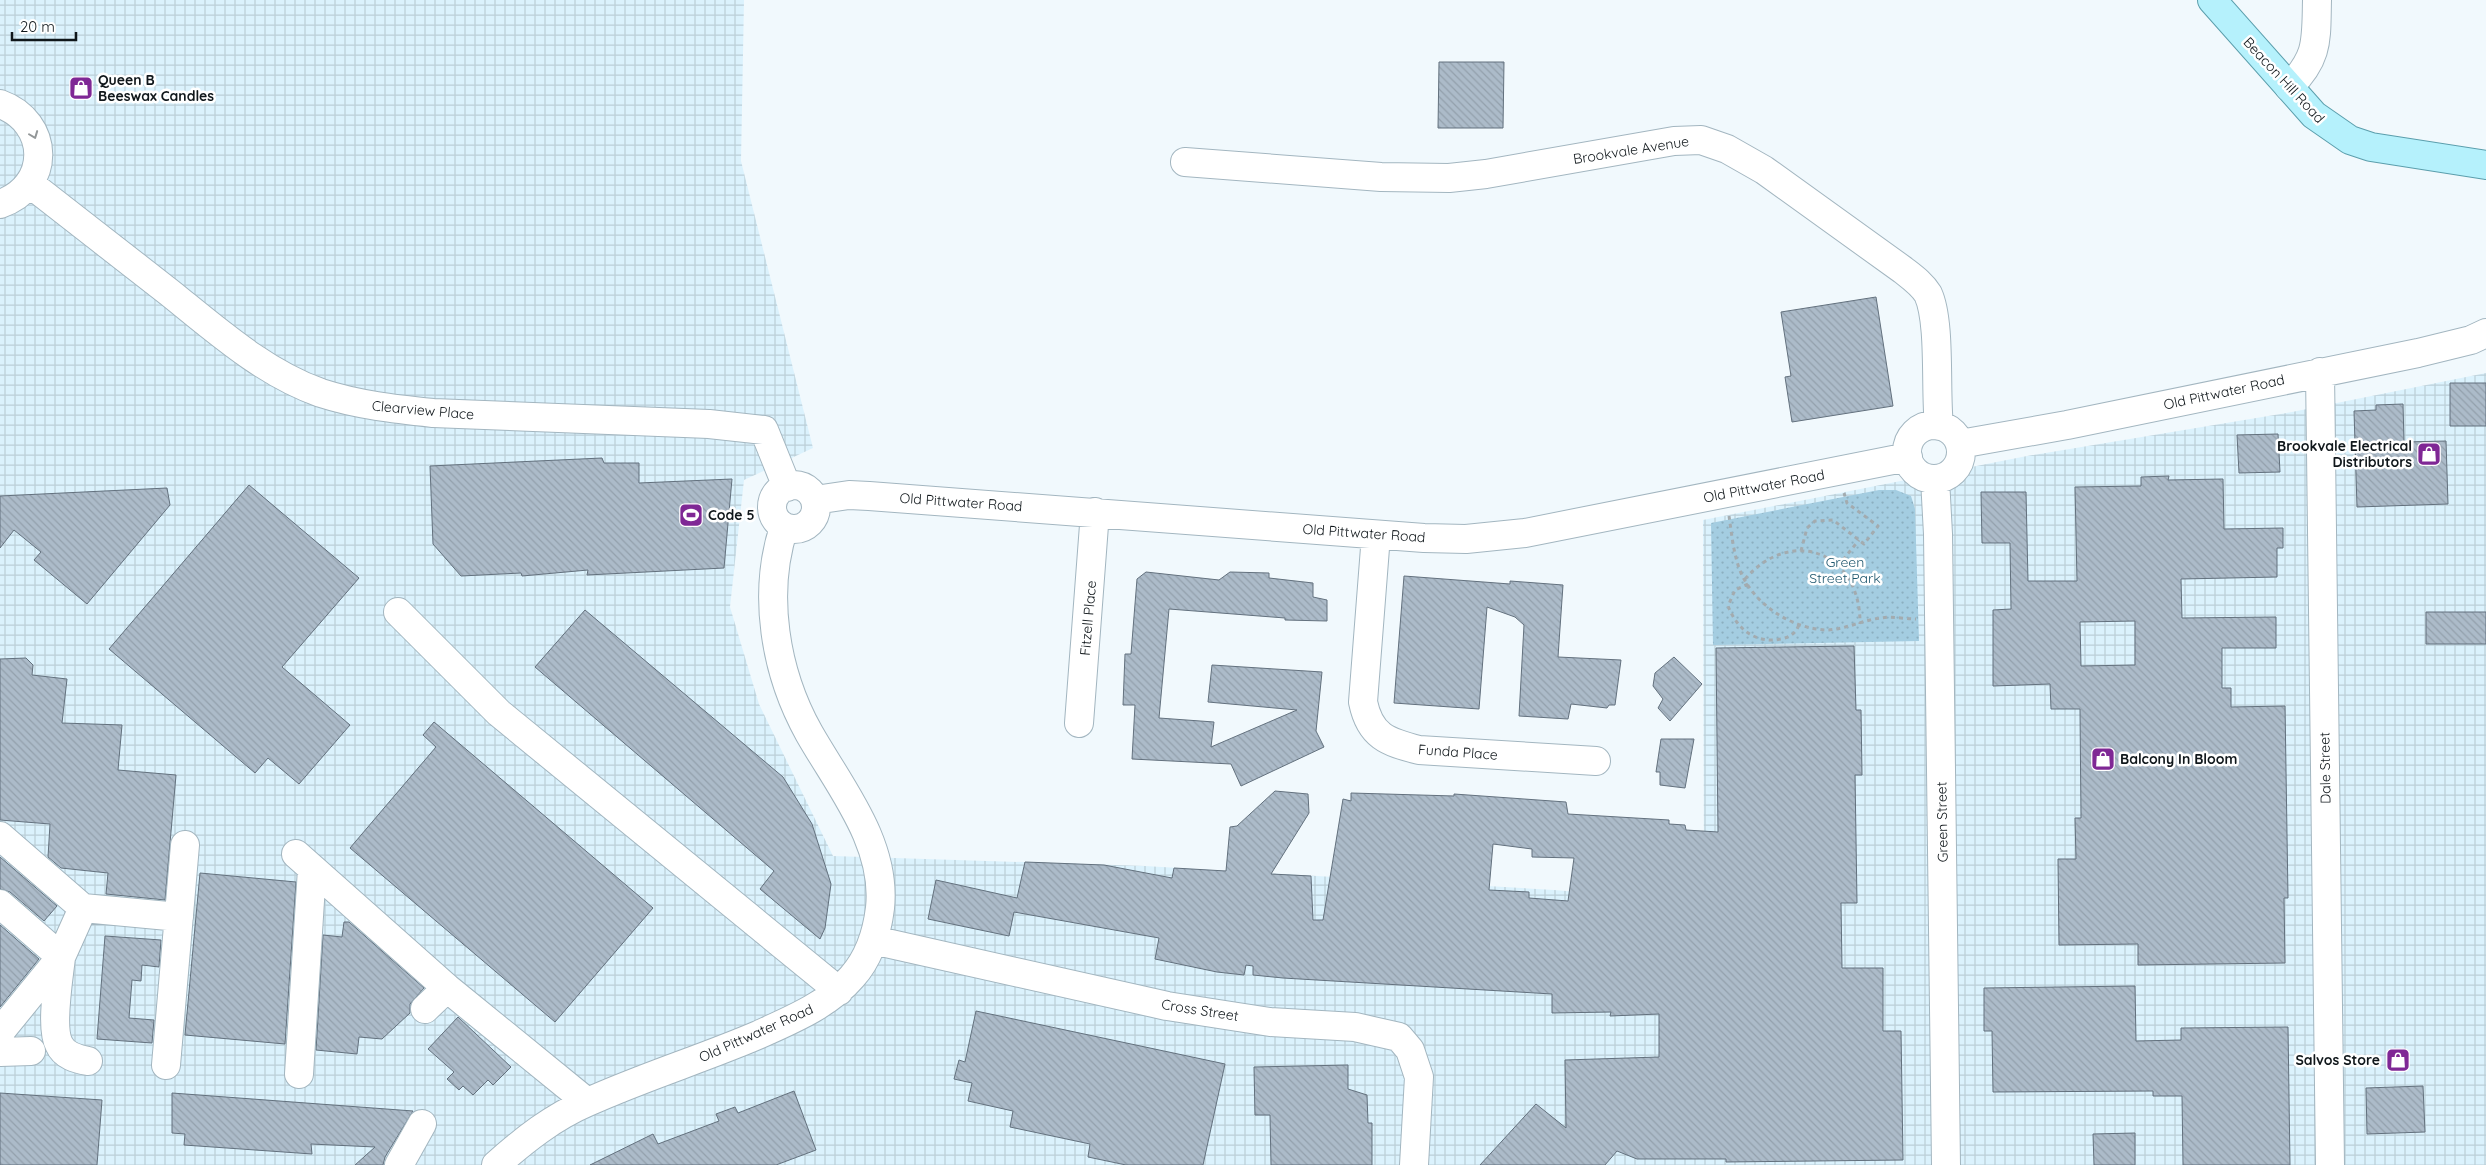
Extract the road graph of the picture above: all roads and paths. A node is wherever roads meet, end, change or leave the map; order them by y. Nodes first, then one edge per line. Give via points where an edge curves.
1 (2212, 0) edge
2 (2317, 0) edge
3 (2289, 87) junction
4 (0, 104) edge
5 (1185, 162) dead end
6 (2486, 165) edge
7 (29, 183) junction
8 (0, 204) edge
9 (2486, 334) edge
10 (2320, 372) junction
11 (1939, 426) junction
12 (1960, 444) junction
13 (1908, 457) junction
14 (1840, 471) junction
15 (1935, 479) junction
16 (787, 487) junction
17 (1726, 493) junction
18 (815, 500) junction
19 (1095, 512) junction
20 (784, 527) junction
21 (1376, 535) junction
22 (1859, 540) junction
23 (1801, 551) junction
24 (1838, 566) junction
25 (1744, 579) junction
26 (1748, 584) junction
27 (398, 612) dead end
28 (1939, 620) junction
29 (1860, 624) junction
30 (1799, 625) junction
31 (1079, 722) dead end
32 (1596, 761) dead end
33 (0, 836) edge
34 (185, 845) dead end
35 (0, 904) edge
36 (83, 908) junction
37 (179, 917) junction
38 (874, 940) junction
39 (61, 958) junction
40 (448, 988) junction
41 (839, 991) junction
42 (425, 1009) dead end
43 (0, 1032) edge
44 (31, 1051) dead end
45 (0, 1052) edge
46 (88, 1061) dead end
47 (166, 1065) dead end
48 (299, 1074) dead end
49 (587, 1102) junction
50 (422, 1124) dead end
51 (399, 1165) edge
52 (496, 1165) edge
53 (1414, 1165) edge
54 (1946, 1165) edge
55 (2330, 1165) edge

1 - 3 main road, Beacon Hill Road
2 - 3 street via 2314,51 2304,72
3 - 6 main road, Beacon Hill Road via 2314,115 2350,140 2371,147
4 -> 7 street via 23,116 36,140 38,158
5 - 11 street, Brookvale Avenue via 1380,177 1449,178 1674,141 1695,140 1714,144 1764,170 1920,284 1927,293 1934,318
7 - 8 street via 17,196
7 - 16 street, Clearview Place via 223,336 292,380 320,392 381,407 433,413 708,424 764,430
9 - 10 street, Old Pittwater Road via 2446,347
10 - 12 street, Old Pittwater Road
10 - 55 street, Dale Street
11 - 12 street via 1950,430
11 - 13 street via 1926,427 1915,433
12 - 15 street via 1961,456 1956,468 1947,476
13 - 14 street, Old Pittwater Road
13 - 15 street via 1918,473
14 - 17 street, Old Pittwater Road
14 - 22 path via 1847,503 1878,526 1864,544
15 - 28 street, Green Street
16 - 18 street via 801,487
16 - 20 street via 777,494 772,506 775,518
17 - 21 street, Old Pittwater Road via 1525,533 1466,539
17 - 25 path via 1732,534
18 - 19 street, Old Pittwater Road via 849,495
18 - 20 street via 815,514 806,526
19 - 21 street, Old Pittwater Road
19 - 31 street, Fitzell Place
20 - 38 street, Old Pittwater Road via 773,573 772,598 779,649 799,715 857,815 876,861 880,902
21 - 32 street, Funda Place via 1363,702 1367,720 1380,736 1419,750
22 - 23 path via 1833,520 1823,519 1814,521 1807,528
22 - 24 path
23 - 24 path via 1818,554
23 - 25 path via 1781,552 1766,559
24 - 29 path via 1857,592
25 - 26 path
26 - 30 path via 1758,598 1778,615
26 - 30 path via 1735,590 1728,606 1741,627 1752,637 1764,641 1778,640 1795,632
27 - 41 street via 499,713
28 - 29 path via 1881,618
28 - 54 street, Green Street
29 - 30 path via 1825,630
33 - 36 street
34 - 37 street
35 - 39 street
36 - 37 street
36 - 39 street
37 - 47 street
38 - 41 street, Old Pittwater Road via 854,976
38 - 53 street, Cross Street via 1167,1006 1270,1022 1355,1027 1399,1036 1410,1050 1419,1076
39 - 43 street
39 - 46 street via 55,1023 58,1044 75,1058
40 - 42 street
40 - 48 street via 304,861
40 - 49 street
41 - 49 street, Old Pittwater Road via 789,1021
44 - 45 street
49 - 52 street, Old Pittwater Road via 549,1123
50 - 51 street

